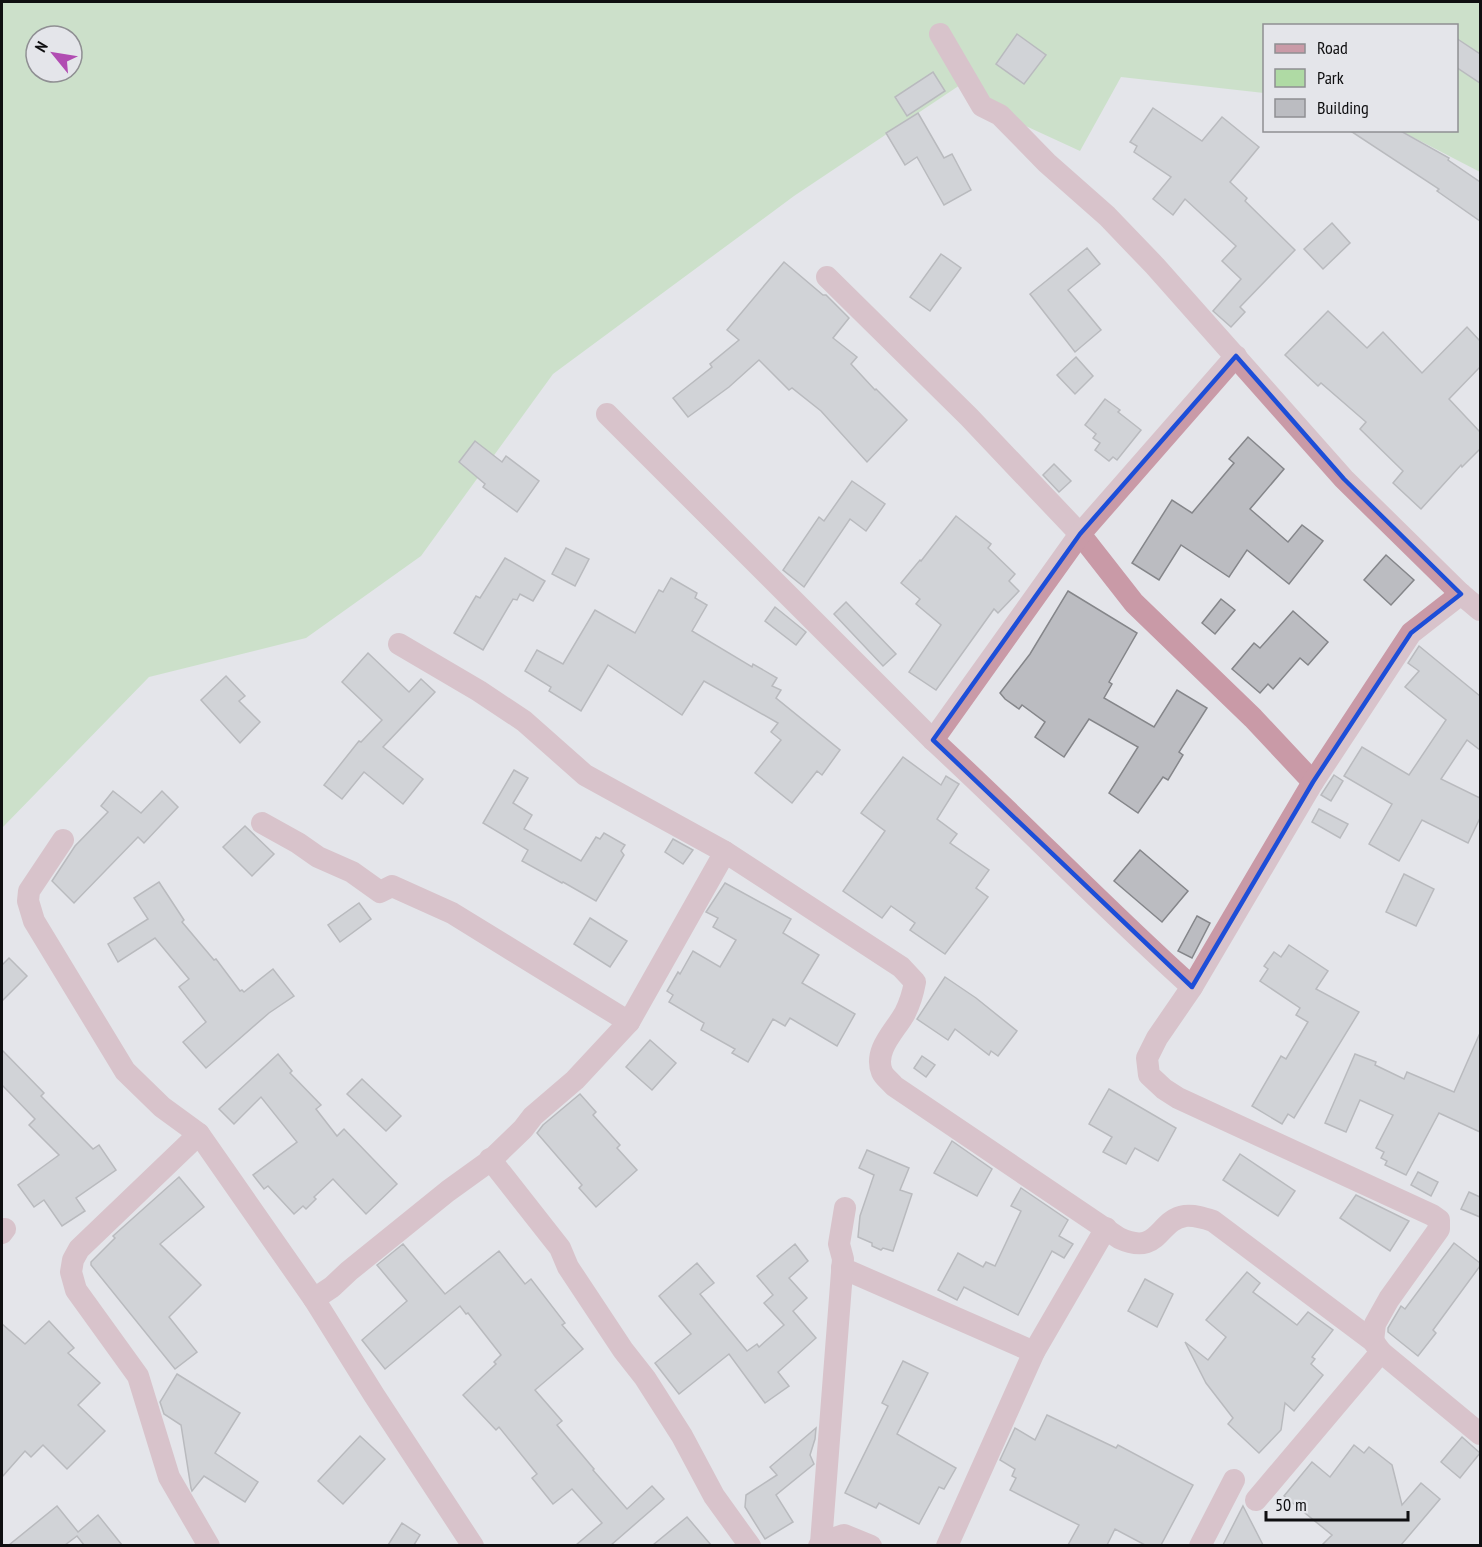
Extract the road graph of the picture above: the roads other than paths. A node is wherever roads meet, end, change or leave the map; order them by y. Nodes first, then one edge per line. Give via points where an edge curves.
1 (940, 34) dead end
2 (826, 277) dead end
3 (1236, 356) junction
4 (607, 414) dead end
5 (1080, 534) junction
6 (1461, 594) junction
7 (1480, 610) edge
8 (399, 644) dead end
9 (933, 740) junction
10 (1313, 782) junction
11 (262, 823) dead end
12 (63, 840) dead end
13 (726, 852) junction
14 (1192, 987) junction
15 (629, 1022) junction
16 (199, 1134) junction
17 (490, 1159) junction
18 (845, 1208) dead end
19 (1106, 1228) junction
20 (842, 1268) junction
21 (314, 1299) junction
22 (1377, 1347) junction
23 (1034, 1352) junction
24 (1480, 1434) edge
25 (1234, 1480) dead end
26 (1256, 1500) dead end
27 (820, 1544) edge
28 (209, 1545) edge
29 (473, 1545) edge
30 (750, 1545) edge
31 (871, 1545) edge
32 (947, 1545) edge
33 (1200, 1545) edge

1 - 3 street via 982,106 1000,115 1107,216
2 - 5 street via 969,417
3 - 5 street
3 - 6 street via 1344,478
4 - 9 street
5 - 9 street
5 - 10 street via 1134,603
6 - 7 street
6 - 10 street via 1411,633
8 - 13 street via 524,721 585,775
9 - 14 street
10 - 14 street
11 - 15 street via 380,891 392,886 452,913
12 - 16 street via 29,891 34,921 124,1071 162,1107
13 - 15 street
13 - 19 street via 901,967 915,982 911,1001 886,1039 881,1058 882,1072 894,1086
14 - 22 street via 1147,1058 1149,1075 1178,1098 1439,1220 1439,1229 1375,1324
15 - 17 street via 575,1080
16 - 21 street
16 - 28 street via 79,1249 71,1272 76,1290 138,1376 169,1477
17 - 21 street
17 - 30 street via 560,1248 575,1279 645,1378 714,1496
18 - 20 street via 839,1244
19 - 22 street via 1131,1243 1142,1244 1183,1216 1213,1221
19 - 23 street
20 - 23 street
20 - 27 street
21 - 29 street
22 - 24 street
22 - 26 street
23 - 32 street
25 - 33 street
27 - 31 street via 844,1535

